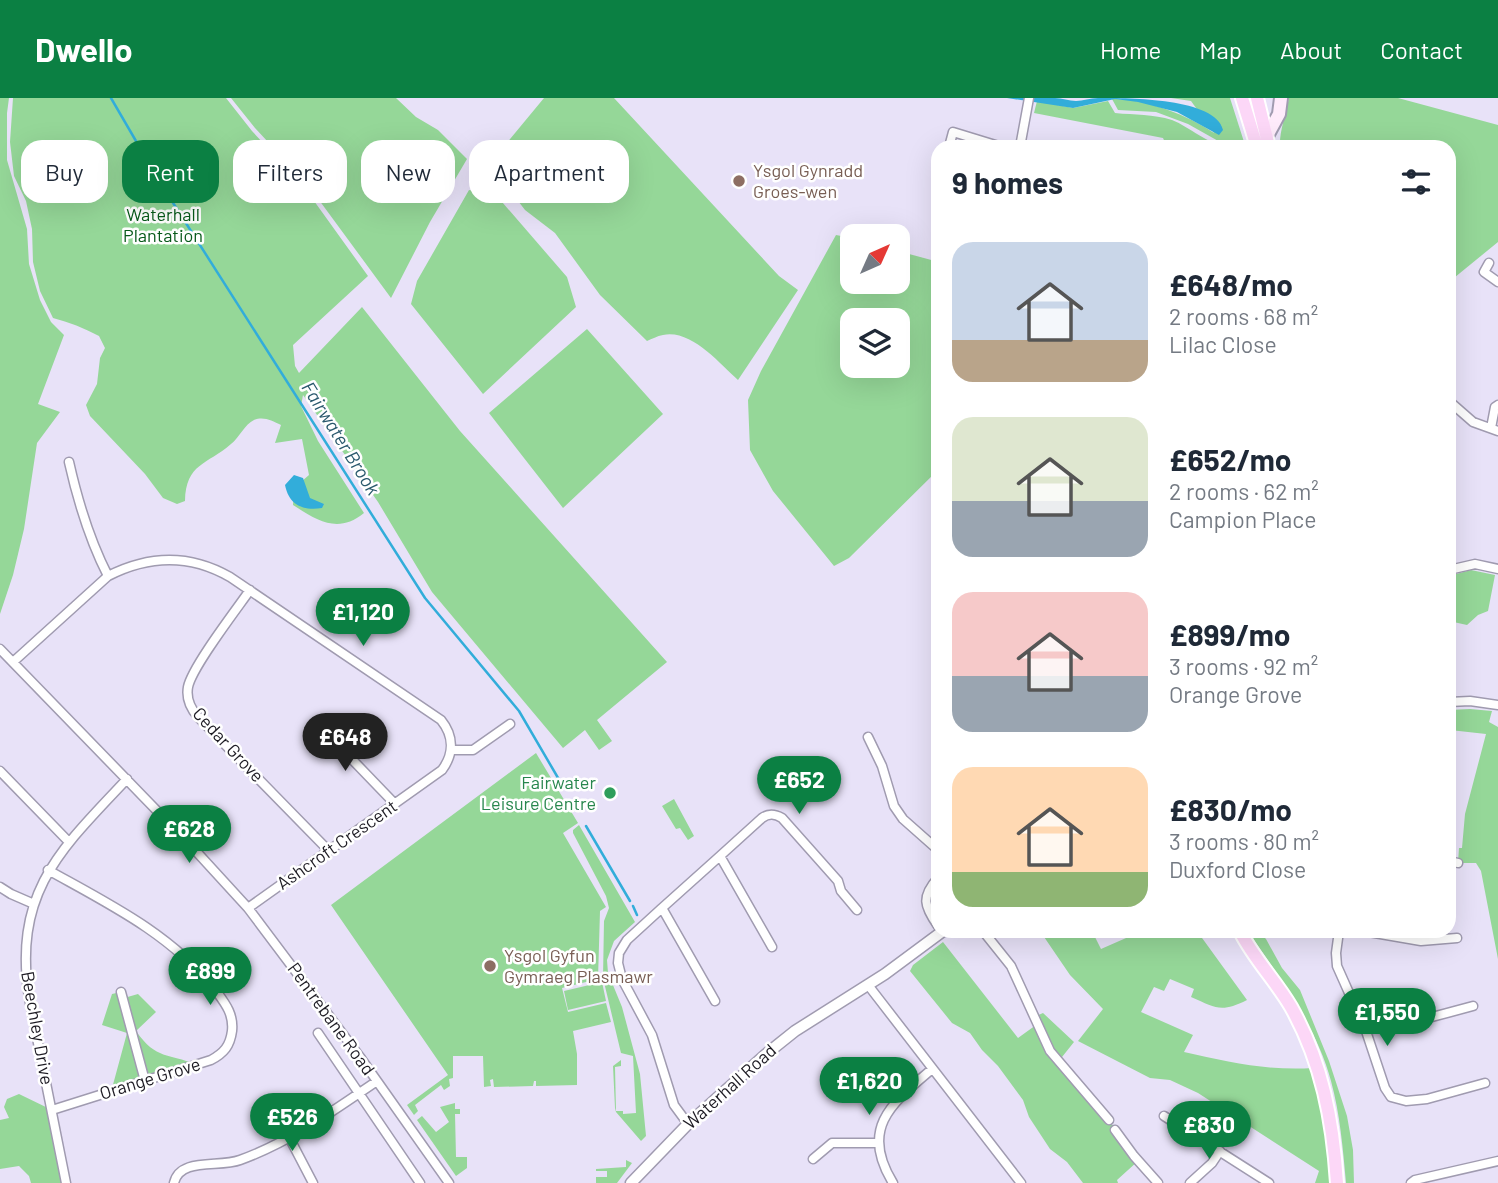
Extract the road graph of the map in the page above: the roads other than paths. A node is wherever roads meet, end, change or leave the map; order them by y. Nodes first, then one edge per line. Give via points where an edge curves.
1 (1029, 98) edge
2 (1242, 98) edge
3 (1257, 98) edge
4 (1282, 98) edge
5 (951, 140) edge
6 (979, 140) edge
7 (1021, 140) edge
8 (1255, 140) edge
9 (1268, 140) edge
10 (1269, 140) edge
11 (1489, 264) dead end
12 (1498, 282) edge
13 (1486, 400) dead end
14 (1497, 406) edge
15 (1456, 410) edge
16 (1494, 430) edge
17 (69, 462) dead end
18 (1456, 568) edge
19 (1498, 569) edge
20 (108, 576) junction
21 (250, 590) junction
22 (0, 649) edge
23 (13, 662) junction
24 (1456, 702) edge
25 (1498, 705) edge
26 (316, 722) dead end
27 (510, 724) dead end
28 (868, 737) dead end
29 (451, 750) junction
30 (0, 771) edge
31 (127, 779) junction
32 (395, 804) junction
33 (68, 841) junction
34 (931, 842) edge
35 (329, 852) junction
36 (720, 856) junction
37 (48, 870) junction
38 (931, 886) edge
39 (0, 887) edge
40 (34, 904) junction
41 (248, 908) junction
42 (663, 908) junction
43 (857, 910) dead end
44 (931, 916) edge
45 (934, 938) edge
46 (989, 938) edge
47 (1245, 938) edge
48 (1339, 938) edge
49 (1404, 938) edge
50 (1457, 938) dead end
51 (1446, 939) junction
52 (772, 947) dead end
53 (1448, 949) dead end
54 (868, 985) junction
55 (121, 992) dead end
56 (715, 1001) dead end
57 (1473, 1006) dead end
58 (1366, 1031) junction
59 (318, 1033) dead end
60 (932, 1069) junction
61 (145, 1081) junction
62 (377, 1081) junction
63 (1485, 1083) dead end
64 (359, 1094) junction
65 (52, 1110) junction
66 (1164, 1116) dead end
67 (1109, 1120) dead end
68 (1174, 1122) junction
69 (688, 1124) junction
70 (1115, 1130) dead end
71 (1167, 1130) dead end
72 (289, 1139) junction
73 (878, 1143) junction
74 (1220, 1151) junction
75 (813, 1159) dead end
76 (1498, 1161) edge
77 (66, 1183) edge
78 (174, 1183) edge
79 (313, 1183) edge
80 (420, 1183) edge
81 (449, 1183) edge
82 (631, 1183) edge
83 (893, 1183) edge
84 (1021, 1183) edge
85 (1158, 1183) edge
86 (1190, 1183) edge
87 (1269, 1183) edge
88 (1337, 1183) edge
89 (1410, 1183) edge

1 - 7 street
2 - 8 main road
3 - 9 main road
4 - 10 main road
5 - 6 street via 953,132
11 - 12 street via 1484,272
13 - 14 street
14 - 16 street
15 - 16 street
17 - 20 street via 80,510
18 - 19 street via 1475,564
20 - 21 street via 138,563 173,559 209,566
20 - 23 street
21 - 29 street via 437,716 448,730
21 - 35 street, Cedar Grove via 196,670 188,687 189,702 194,713
22 - 23 street, Pentrebane Road
23 - 31 street, Pentrebane Road
24 - 25 street
26 - 32 street
27 - 29 street via 473,750
28 - 34 street via 883,766 894,806
29 - 32 street, Ashcroft Crescent via 438,774
30 - 33 street
31 - 33 street, Beechley Drive
31 - 41 street, Pentrebane Road
32 - 35 street, Ashcroft Crescent
33 - 37 street, Beechley Drive
35 - 41 street, Ashcroft Crescent
36 - 42 street
36 - 43 street via 762,818 776,815 838,881
36 - 52 street
37 - 40 street, Beechley Drive
37 - 61 street, Orange Grove via 164,938 197,967 229,1008 232,1028 221,1055
38 - 44 street via 926,898
39 - 40 street
40 - 65 street, Beechley Drive via 25,975
41 - 62 street, Pentrebane Road
42 - 56 street
42 - 69 street via 627,940 618,963 652,1035 674,1105
45 - 54 street, Waterhall Road
46 - 67 street via 1010,966 1050,1051
47 - 88 main road via 1291,1007 1315,1059 1329,1113
48 - 58 street via 1337,965
49 - 51 street
50 - 51 street
51 - 53 street
54 - 60 street
54 - 69 street, Waterhall Road via 795,1031
55 - 61 street
57 - 58 street via 1432,1017 1397,1019
58 - 63 street via 1391,1097 1427,1099
59 - 64 street
60 - 73 street via 890,1107
60 - 84 street
61 - 65 street, Orange Grove
62 - 64 street
62 - 81 street, Pentrebane Road
64 - 72 street
64 - 80 street
65 - 77 street, Beechley Drive
66 - 68 street
68 - 71 street
68 - 74 street
69 - 82 street, Waterhall Road
70 - 85 street
72 - 78 street via 230,1163 194,1165 179,1172
72 - 79 street
73 - 75 street via 832,1143
73 - 83 street via 883,1167
74 - 86 street
74 - 87 street
76 - 89 street

